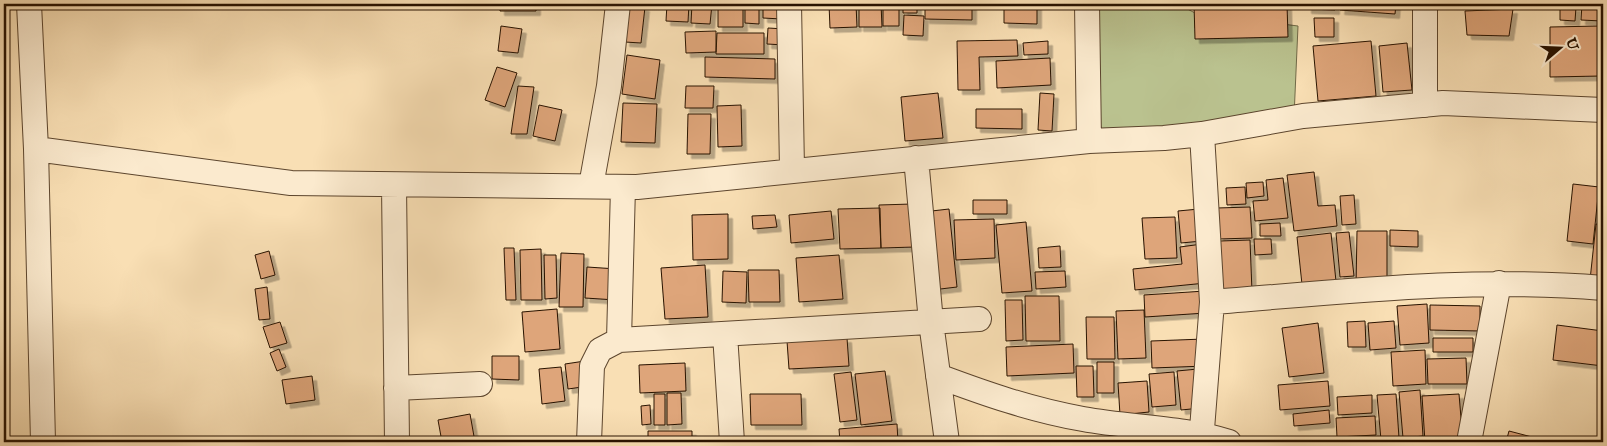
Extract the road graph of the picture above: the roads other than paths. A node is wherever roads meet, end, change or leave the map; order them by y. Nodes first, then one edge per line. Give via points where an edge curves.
1 (29, 4) edge
2 (618, 4) edge
3 (790, 4) edge
4 (1087, 4) edge
5 (1425, 4) edge
6 (1425, 105) junction
7 (1603, 110) edge
8 (1202, 134) junction
9 (1089, 140) junction
10 (36, 149) junction
11 (916, 158) junction
12 (792, 169) junction
13 (394, 185) junction
14 (591, 186) junction
15 (623, 187) junction
16 (1499, 283) junction
17 (1603, 288) edge
18 (1212, 302) junction
19 (979, 320) dead end
20 (930, 322) junction
21 (725, 334) junction
22 (619, 340) junction
23 (938, 376) junction
24 (480, 384) dead end
25 (396, 388) junction
26 (1202, 438) edge
27 (43, 442) edge
28 (397, 442) edge
29 (589, 442) edge
30 (732, 442) edge
31 (947, 442) edge
32 (1229, 442) edge
33 (1469, 442) edge

1 - 10 street
2 - 14 street via 609,86
3 - 12 street
4 - 9 street
5 - 6 street
6 - 7 street via 1443,103
6 - 8 street via 1303,116
8 - 9 street
8 - 18 street
9 - 11 street
10 - 13 street via 291,183
10 - 27 street
11 - 12 street
11 - 20 street
12 - 15 street
13 - 14 street
13 - 25 street
14 - 15 street
15 - 22 street
16 - 17 street
16 - 18 street
16 - 33 street
18 - 26 street
19 - 20 street
20 - 21 street
20 - 23 street
21 - 22 street
21 - 30 street
22 - 29 street via 600,350 592,366
23 - 26 street via 1045,412
23 - 31 street
24 - 25 street
25 - 28 street
26 - 32 street

